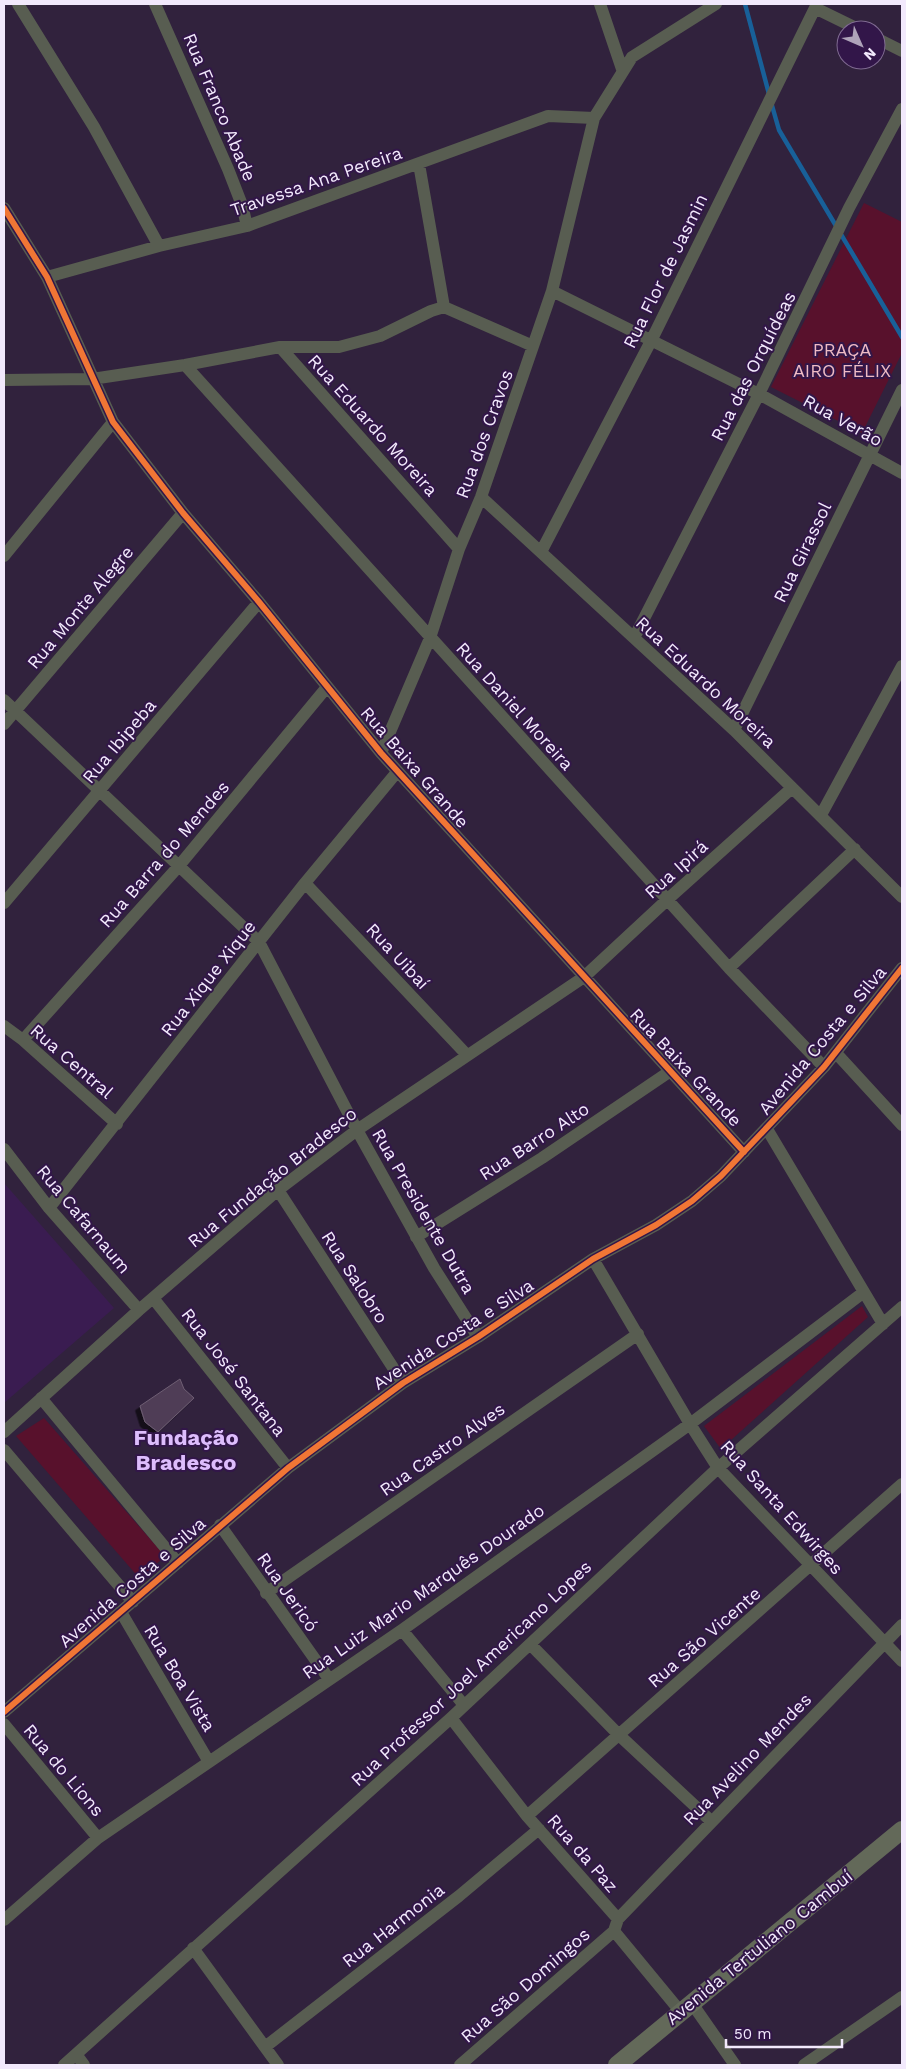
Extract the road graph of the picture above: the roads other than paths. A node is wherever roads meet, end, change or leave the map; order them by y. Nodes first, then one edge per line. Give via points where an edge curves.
1 (18, 4) edge
2 (155, 4) edge
3 (600, 4) edge
4 (716, 4) edge
5 (816, 6) edge
6 (842, 20) edge
7 (886, 43) edge
8 (902, 51) edge
9 (622, 69) junction
10 (902, 109) edge
11 (594, 118) junction
12 (419, 164) junction
13 (4, 208) edge
14 (247, 226) junction
15 (159, 246) junction
16 (47, 276) junction
17 (552, 291) junction
18 (444, 307) junction
19 (652, 339) junction
20 (533, 346) junction
21 (280, 347) junction
22 (185, 365) junction
23 (92, 379) junction
24 (4, 380) edge
25 (902, 390) edge
26 (759, 394) junction
27 (113, 422) junction
28 (870, 456) junction
29 (902, 472) edge
30 (481, 497) junction
31 (183, 513) junction
32 (459, 548) junction
33 (541, 552) junction
34 (4, 556) edge
35 (259, 602) junction
36 (430, 638) junction
37 (634, 638) junction
38 (902, 666) edge
39 (327, 686) junction
40 (4, 700) edge
41 (14, 711) junction
42 (4, 724) edge
43 (734, 730) junction
44 (381, 753) junction
45 (397, 772) junction
46 (792, 788) junction
47 (99, 792) junction
48 (821, 815) junction
49 (855, 849) junction
50 (178, 867) junction
51 (305, 883) junction
52 (902, 897) edge
53 (668, 899) junction
54 (4, 903) edge
55 (259, 942) junction
56 (729, 968) junction
57 (902, 968) edge
58 (584, 977) junction
59 (4, 1028) edge
60 (23, 1040) junction
61 (836, 1053) junction
62 (466, 1054) junction
63 (824, 1067) junction
64 (669, 1072) junction
65 (117, 1124) junction
66 (902, 1124) edge
67 (767, 1129) junction
68 (356, 1130) junction
69 (4, 1149) edge
70 (744, 1152) junction
71 (278, 1190) junction
72 (49, 1208) junction
73 (416, 1237) junction
74 (594, 1259) junction
75 (864, 1292) junction
76 (153, 1298) junction
77 (902, 1307) edge
78 (139, 1310) junction
79 (883, 1324) junction
80 (638, 1334) junction
81 (478, 1336) junction
82 (403, 1382) junction
83 (42, 1398) junction
84 (690, 1424) junction
85 (4, 1432) edge
86 (4, 1450) edge
87 (288, 1468) junction
88 (718, 1468) junction
89 (902, 1484) edge
90 (220, 1525) junction
91 (178, 1563) junction
92 (810, 1567) junction
93 (266, 1593) junction
94 (133, 1602) junction
95 (121, 1612) junction
96 (902, 1625) edge
97 (402, 1630) junction
98 (885, 1642) junction
99 (530, 1644) junction
100 (902, 1662) edge
101 (328, 1679) junction
102 (463, 1704) junction
103 (4, 1712) edge
104 (451, 1718) junction
105 (4, 1724) edge
106 (619, 1735) junction
107 (209, 1762) junction
108 (527, 1816) junction
109 (711, 1821) junction
110 (540, 1829) junction
111 (902, 1830) edge
112 (98, 1838) junction
113 (4, 1920) edge
114 (616, 1925) junction
115 (193, 1948) junction
116 (902, 1997) edge
117 (686, 2007) junction
118 (265, 2047) junction
119 (76, 2054) junction
120 (64, 2065) edge
121 (84, 2065) edge
122 (278, 2065) edge
123 (460, 2065) edge
124 (617, 2065) edge
125 (734, 2065) edge
126 (804, 2065) edge

1 - 15 street via 94,127
2 - 14 street, Rua Franco Abade via 228,169
3 - 9 street
4 - 9 street, Rua dos Cravos via 632,57
5 - 6 street
5 - 19 street, Rua Flor de Jasmin
7 - 8 street
9 - 11 street, Rua dos Cravos
10 - 26 street, Rua das Orquídeas
11 - 12 street, Travessa Ana Pereira via 548,116
11 - 17 street, Rua dos Cravos
12 - 14 street, Travessa Ana Pereira
12 - 18 street
13 - 16 street, Rua Baixa Grande
14 - 15 street, Travessa Ana Pereira
15 - 16 street, Travessa Ana Pereira
16 - 23 street, Rua Baixa Grande
17 - 19 street, Rua Verão
17 - 20 street, Rua dos Cravos
18 - 20 street
18 - 21 street via 380,336 352,344 326,348
19 - 26 street, Rua Verão
19 - 33 street, Rua Flor de Jasmin
20 - 30 street, Rua dos Cravos
21 - 22 street
21 - 32 street, Rua Eduardo Moreira
22 - 23 street
22 - 36 street, Rua Daniel Moreira
23 - 24 street
23 - 27 street, Rua Baixa Grande
25 - 28 street, Rua Girassol
26 - 28 street, Rua Verão
26 - 37 street, Rua das Orquídeas
27 - 31 street, Rua Baixa Grande
27 - 34 street
28 - 29 street, Rua Verão
28 - 43 street, Rua Girassol
30 - 32 street, Rua dos Cravos
30 - 33 street, Rua Eduardo Moreira
31 - 35 street, Rua Baixa Grande
31 - 41 street, Rua Monte Alegre
32 - 36 street, Rua dos Cravos
33 - 37 street, Rua Eduardo Moreira
35 - 39 street, Rua Baixa Grande
35 - 47 street, Rua Ibipeba
36 - 44 street, Rua dos Cravos
36 - 53 street, Rua Daniel Moreira
37 - 43 street, Rua Eduardo Moreira
38 - 48 street
39 - 44 street, Rua Baixa Grande
39 - 50 street, Rua Barra do Mendes
40 - 41 street, Rua Presidente Dutra
41 - 42 street, Rua Monte Alegre
41 - 47 street, Rua Presidente Dutra
43 - 46 street, Rua Eduardo Moreira
44 - 45 street, Rua Baixa Grande
45 - 51 street, Rua Xique Xique
45 - 58 street, Rua Baixa Grande
46 - 48 street, Rua Eduardo Moreira
46 - 53 street, Rua Ipirá
47 - 50 street, Rua Presidente Dutra
47 - 54 street, Rua Ibipeba
48 - 49 street, Rua Eduardo Moreira
49 - 52 street, Rua Eduardo Moreira
49 - 56 street
50 - 55 street, Rua Presidente Dutra
50 - 60 street, Rua Barra do Mendes
51 - 55 street, Rua Xique Xique
51 - 62 street, Rua Uibaí
53 - 56 street, Rua Daniel Moreira
53 - 58 street, Rua Ipirá
55 - 65 street, Rua Xique Xique
55 - 68 street, Rua Presidente Dutra
56 - 63 street, Rua Daniel Moreira
57 - 61 street, Avenida Costa e Silva
58 - 62 street, Rua Fundação Bradesco
58 - 64 street, Rua Baixa Grande
59 - 60 street, Rua Central
60 - 65 street, Rua Central
61 - 63 street, Avenida Costa e Silva
61 - 66 street
62 - 68 street, Rua Fundação Bradesco
63 - 67 street, Avenida Costa e Silva
64 - 70 street, Rua Baixa Grande
64 - 73 street, Rua Barro Alto via 542,1158
65 - 72 street, Rua Xique Xique
67 - 70 street, Avenida Costa e Silva
67 - 75 street
68 - 71 street, Rua Fundação Bradesco
68 - 73 street, Rua Presidente Dutra
69 - 72 street, Rua Cafarnaum
70 - 74 street, Avenida Costa e Silva via 692,1201
71 - 76 street, Rua Fundação Bradesco
71 - 82 street, Rua Salobro
72 - 78 street, Rua Cafarnaum
73 - 81 street, Rua Presidente Dutra
74 - 80 street, Rua Santa Edwirges
74 - 81 street, Avenida Costa e Silva
75 - 79 street
75 - 84 street, Rua Luiz Mario Marquês Dourado
76 - 78 street, Rua Fundação Bradesco
76 - 87 street, Rua José Santana
77 - 79 street, Rua Professor Joel Americano Lopes
78 - 83 street, Rua Fundação Bradesco
79 - 88 street, Rua Professor Joel Americano Lopes
80 - 84 street, Rua Santa Edwirges
80 - 93 street, Rua Castro Alves
81 - 82 street, Avenida Costa e Silva
82 - 87 street, Avenida Costa e Silva
83 - 85 street, Rua Fundação Bradesco
83 - 91 street
84 - 88 street, Rua Santa Edwirges
84 - 97 street, Rua Luiz Mario Marquês Dourado
86 - 94 street
87 - 90 street, Avenida Costa e Silva
88 - 92 street, Rua Santa Edwirges
88 - 99 street, Rua Professor Joel Americano Lopes
89 - 92 street, Rua São Vicente
90 - 91 street, Avenida Costa e Silva
90 - 93 street, Rua Jericó
91 - 94 street, Avenida Costa e Silva
92 - 98 street, Rua Santa Edwirges
92 - 106 street, Rua São Vicente
93 - 101 street, Rua Jericó
94 - 95 street, Avenida Costa e Silva
95 - 103 street, Avenida Costa e Silva
95 - 107 street, Rua Boa Vista
96 - 98 street, Rua Avelino Mendes
97 - 101 street, Rua Luiz Mario Marquês Dourado
97 - 102 street
98 - 100 street, Rua Santa Edwirges
98 - 109 street, Rua Avelino Mendes
99 - 102 street, Rua Professor Joel Americano Lopes
99 - 106 street
101 - 107 street, Rua Luiz Mario Marquês Dourado
102 - 104 street, Rua Professor Joel Americano Lopes
104 - 108 street, Rua da Paz
104 - 115 street, Rua Professor Joel Americano Lopes
105 - 112 street, Rua do Lions
106 - 108 street, Rua São Vicente
106 - 109 street
107 - 112 street, Rua Luiz Mario Marquês Dourado
108 - 110 street, Rua da Paz
109 - 114 street, Rua Avelino Mendes
110 - 114 street, Rua da Paz
110 - 118 street, Rua Harmonia
111 - 117 main road, Avenida Tertuliano Cambuí
112 - 113 street, Rua Luiz Mario Marquês Dourado
114 - 117 street, Rua da Paz
114 - 123 street, Rua São Domingos
115 - 118 street
115 - 119 street, Rua Professor Joel Americano Lopes
116 - 126 street
117 - 124 main road, Avenida Tertuliano Cambuí
117 - 125 street, Rua da Paz
118 - 122 street
119 - 120 street, Rua Professor Joel Americano Lopes
119 - 121 street

